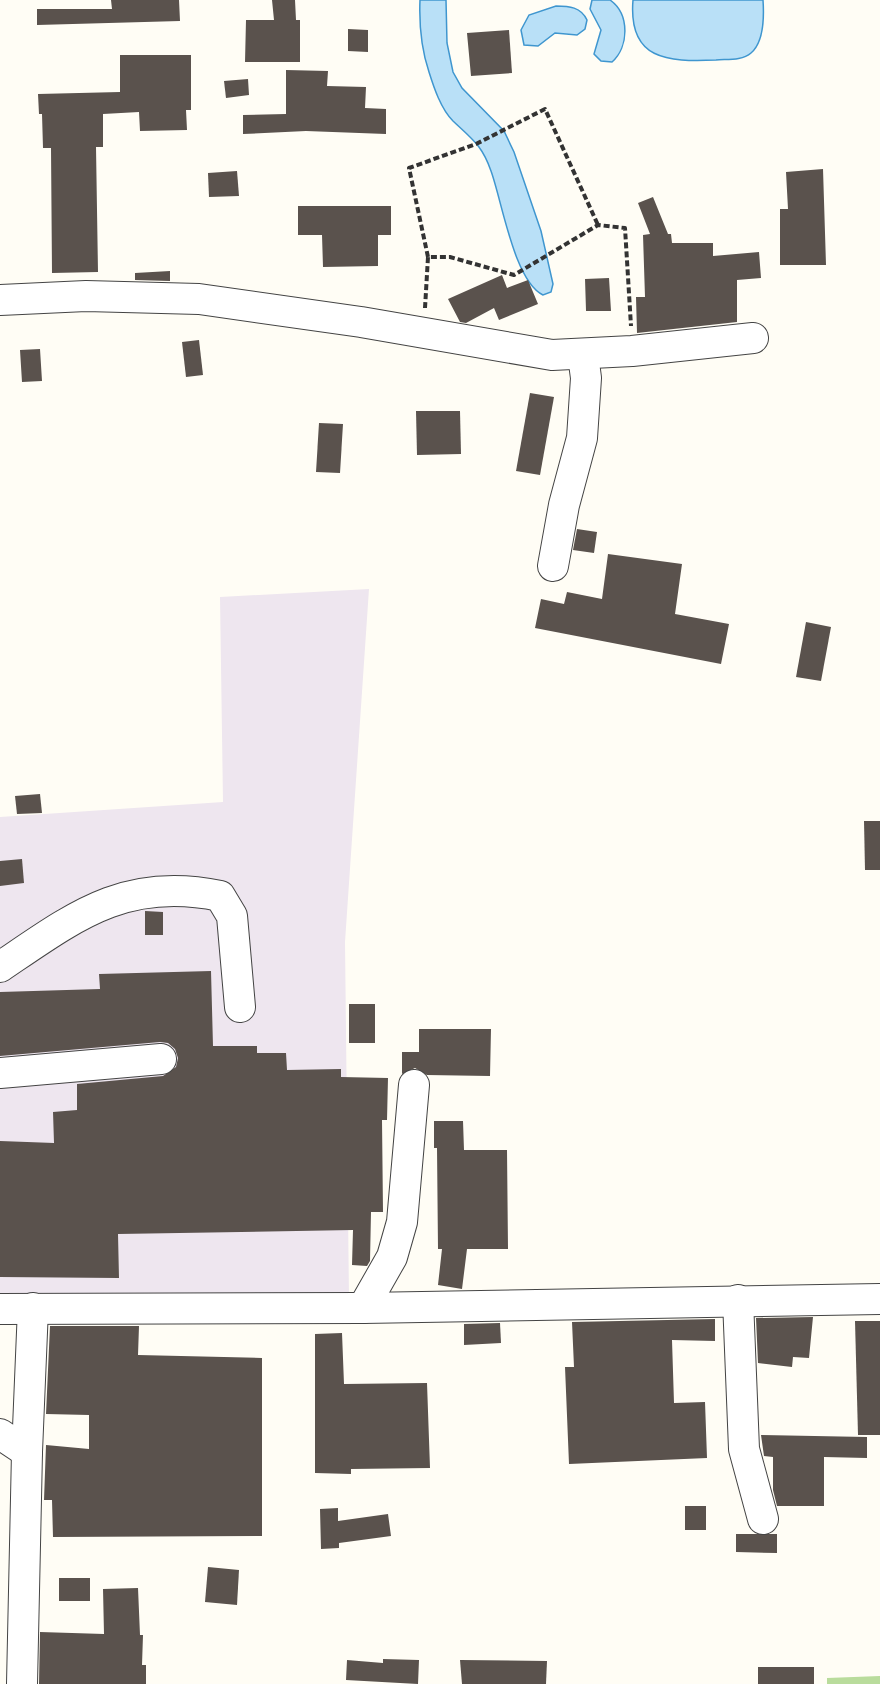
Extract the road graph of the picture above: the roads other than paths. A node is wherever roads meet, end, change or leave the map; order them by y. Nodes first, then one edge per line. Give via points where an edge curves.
1 (0, 300) edge
2 (753, 338) dead end
3 (583, 355) junction
4 (553, 566) dead end
5 (0, 967) edge
6 (240, 1007) dead end
7 (161, 1059) dead end
8 (0, 1073) edge
9 (414, 1085) dead end
10 (880, 1299) edge
11 (738, 1300) junction
12 (33, 1308) junction
13 (363, 1308) junction
14 (0, 1309) edge
15 (0, 1434) edge
16 (27, 1452) junction
17 (763, 1519) dead end
18 (22, 1684) edge

1 - 3 street via 86,296 199,299 552,355
2 - 3 street
3 - 4 street via 586,378 582,438
5 - 6 street via 106,902 128,894 196,891 220,896 232,916
7 - 8 street
9 - 13 street via 402,1222 392,1257
10 - 11 street
11 - 13 street
11 - 17 street via 744,1449
12 - 13 street
12 - 14 street
12 - 16 street
15 - 16 street
16 - 18 street

